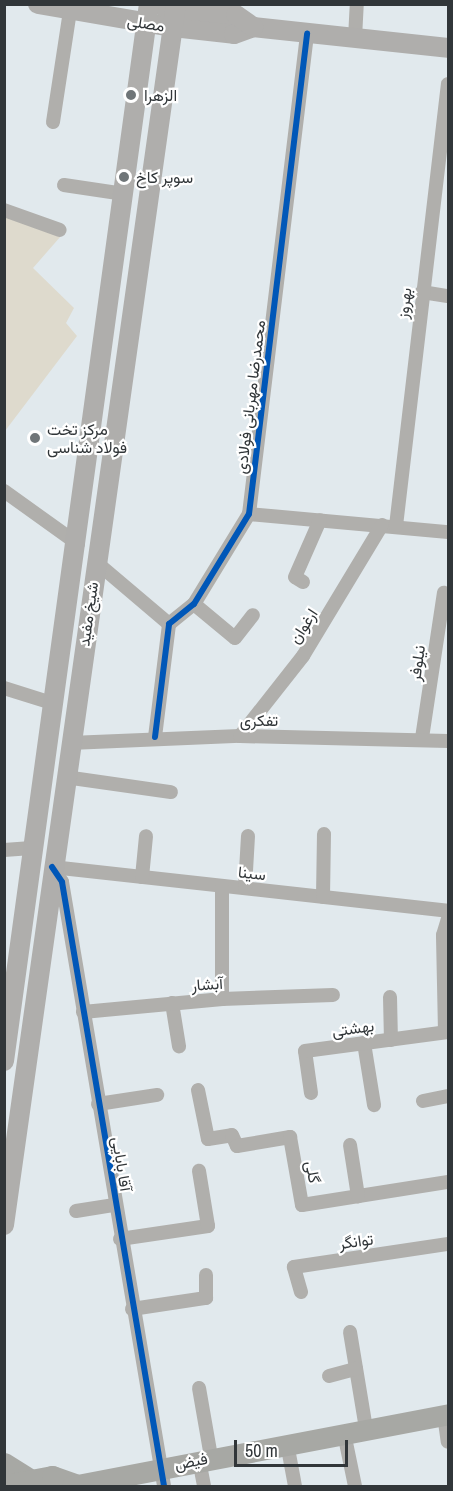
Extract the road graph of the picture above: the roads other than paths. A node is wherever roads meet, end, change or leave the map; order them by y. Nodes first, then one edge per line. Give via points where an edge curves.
1 (38, 4) edge
2 (357, 4) edge
3 (147, 9) edge
4 (70, 11) junction
5 (175, 13) edge
6 (307, 33) junction
7 (355, 38) junction
8 (448, 48) edge
9 (448, 84) edge
10 (53, 122) dead end
11 (64, 185) dead end
12 (124, 194) junction
13 (4, 210) edge
14 (60, 230) dead end
15 (118, 242) junction
16 (140, 245) junction
17 (113, 282) junction
18 (135, 283) junction
19 (422, 292) junction
20 (448, 296) edge
21 (4, 491) edge
22 (249, 514) junction
23 (320, 520) junction
24 (389, 526) junction
25 (448, 532) edge
26 (78, 544) junction
27 (96, 562) junction
28 (303, 582) dead end
29 (444, 593) dead end
30 (194, 604) junction
31 (253, 615) dead end
32 (169, 624) junction
33 (4, 688) edge
34 (55, 704) junction
35 (240, 736) junction
36 (155, 737) junction
37 (422, 738) junction
38 (448, 741) edge
39 (70, 743) junction
40 (65, 777) junction
41 (171, 792) dead end
42 (324, 834) dead end
43 (146, 836) dead end
44 (248, 836) dead end
45 (35, 848) junction
46 (4, 850) edge
47 (52, 867) junction
48 (142, 877) junction
49 (222, 886) junction
50 (245, 888) junction
51 (323, 897) junction
52 (448, 911) edge
53 (448, 919) edge
54 (333, 995) dead end
55 (390, 997) dead end
56 (222, 999) junction
57 (172, 1003) junction
58 (83, 1012) junction
59 (7, 1029) edge
60 (447, 1032) edge
61 (391, 1040) junction
62 (364, 1043) junction
63 (179, 1046) dead end
64 (4, 1061) edge
65 (198, 1090) dead end
66 (311, 1093) dead end
67 (157, 1095) dead end
68 (448, 1096) edge
69 (423, 1101) dead end
70 (98, 1104) junction
71 (374, 1105) dead end
72 (350, 1144) dead end
73 (199, 1171) dead end
74 (8, 1173) edge
75 (448, 1182) edge
76 (358, 1196) junction
77 (115, 1205) junction
78 (76, 1211) dead end
79 (5, 1214) edge
80 (120, 1239) junction
81 (448, 1244) edge
82 (206, 1275) dead end
83 (301, 1292) dead end
84 (132, 1309) junction
85 (350, 1332) dead end
86 (356, 1369) junction
87 (329, 1376) dead end
88 (199, 1388) dead end
89 (446, 1414) edge
90 (366, 1429) junction
91 (344, 1433) junction
92 (448, 1442) edge
93 (287, 1443) junction
94 (205, 1459) junction
95 (4, 1463) edge
96 (162, 1477) edge
97 (31, 1480) junction
98 (4, 1485) edge
99 (74, 1485) edge
100 (204, 1486) edge
101 (295, 1486) edge
102 (355, 1486) edge

1 - 4 main road, مصلی
2 - 7 street
3 - 4 main road, مصلی
3 - 5 main road, مصلی
3 - 12 main road, شیخ مفید
4 - 10 street
5 - 6 main road, مصلی via 234,33 254,27
5 - 16 main road, شیخ مفید
6 - 7 main road, مصلی
6 - 22 street, محمدرضا مهربانی فولادی
7 - 8 main road, مصلی
9 - 19 street, بهروز
11 - 12 street
12 - 15 main road, شیخ مفید
13 - 14 street
15 - 16 main road via 128,252
15 - 17 main road, شیخ مفید
16 - 18 main road, شیخ مفید
17 - 18 main road via 124,278
17 - 26 main road, شیخ مفید
18 - 27 main road, شیخ مفید
19 - 20 street
19 - 24 street, بهروز
21 - 26 street
22 - 23 street
22 - 30 street, محمدرضا مهربانی فولادی
23 - 24 street
23 - 28 street via 295,577
24 - 25 street
24 - 35 street, ارغوان via 303,656
26 - 34 main road, شیخ مفید
27 - 32 street
27 - 39 main road, شیخ مفید
29 - 37 street, نیلوفر
30 - 31 street via 235,638
30 - 32 street, محمدرضا مهربانی فولادی
32 - 36 street
33 - 34 street
34 - 45 main road, شیخ مفید
35 - 36 street, تفکری
35 - 37 street, تفکری
36 - 39 street, تفکری
37 - 38 street, تفکری
39 - 40 main road, شیخ مفید
40 - 41 street
40 - 47 main road, شیخ مفید
42 - 51 street
43 - 48 street
44 - 50 street
45 - 46 street
45 - 59 main road, شیخ مفید
47 - 48 street, سینا
47 - 58 street, آقا بابایی via 62,882
47 - 74 main road, شیخ مفید
48 - 49 street, سینا
49 - 50 street, سینا
49 - 56 street
50 - 51 street, سینا
51 - 52 street, سینا
53 - 60 street via 443,935
54 - 56 street, آبشار
55 - 61 street
56 - 57 street, آبشار
57 - 58 street, آبشار
57 - 63 street
58 - 70 street, آقا بابایی
59 - 64 main road, شیخ مفید
60 - 61 street, بهشتی
61 - 62 street, بهشتی
62 - 66 street, بهشتی via 305,1051
62 - 71 street
65 - 76 street, گلی via 208,1139 232,1135 237,1146 290,1137 302,1205
67 - 70 street
68 - 69 street
70 - 77 street, آقا بابایی
72 - 76 street
73 - 80 street via 208,1226
74 - 79 main road, شیخ مفید
75 - 76 street, گلی
77 - 78 street
77 - 80 street, آقا بابایی
80 - 84 street, آقا بابایی
81 - 83 street, توانگر via 294,1267
82 - 84 street via 206,1298
84 - 96 street, آقا بابایی
85 - 86 street
86 - 87 street
86 - 90 street
88 - 94 street
89 - 90 main road, فیض
89 - 92 street
90 - 91 main road, فیض
91 - 93 main road, فیض
91 - 102 street
93 - 94 main road, فیض
93 - 101 street
94 - 96 main road, فیض
94 - 100 street
95 - 97 main road
96 - 99 main road, فیض
97 - 98 main road
97 - 99 main road via 52,1476

